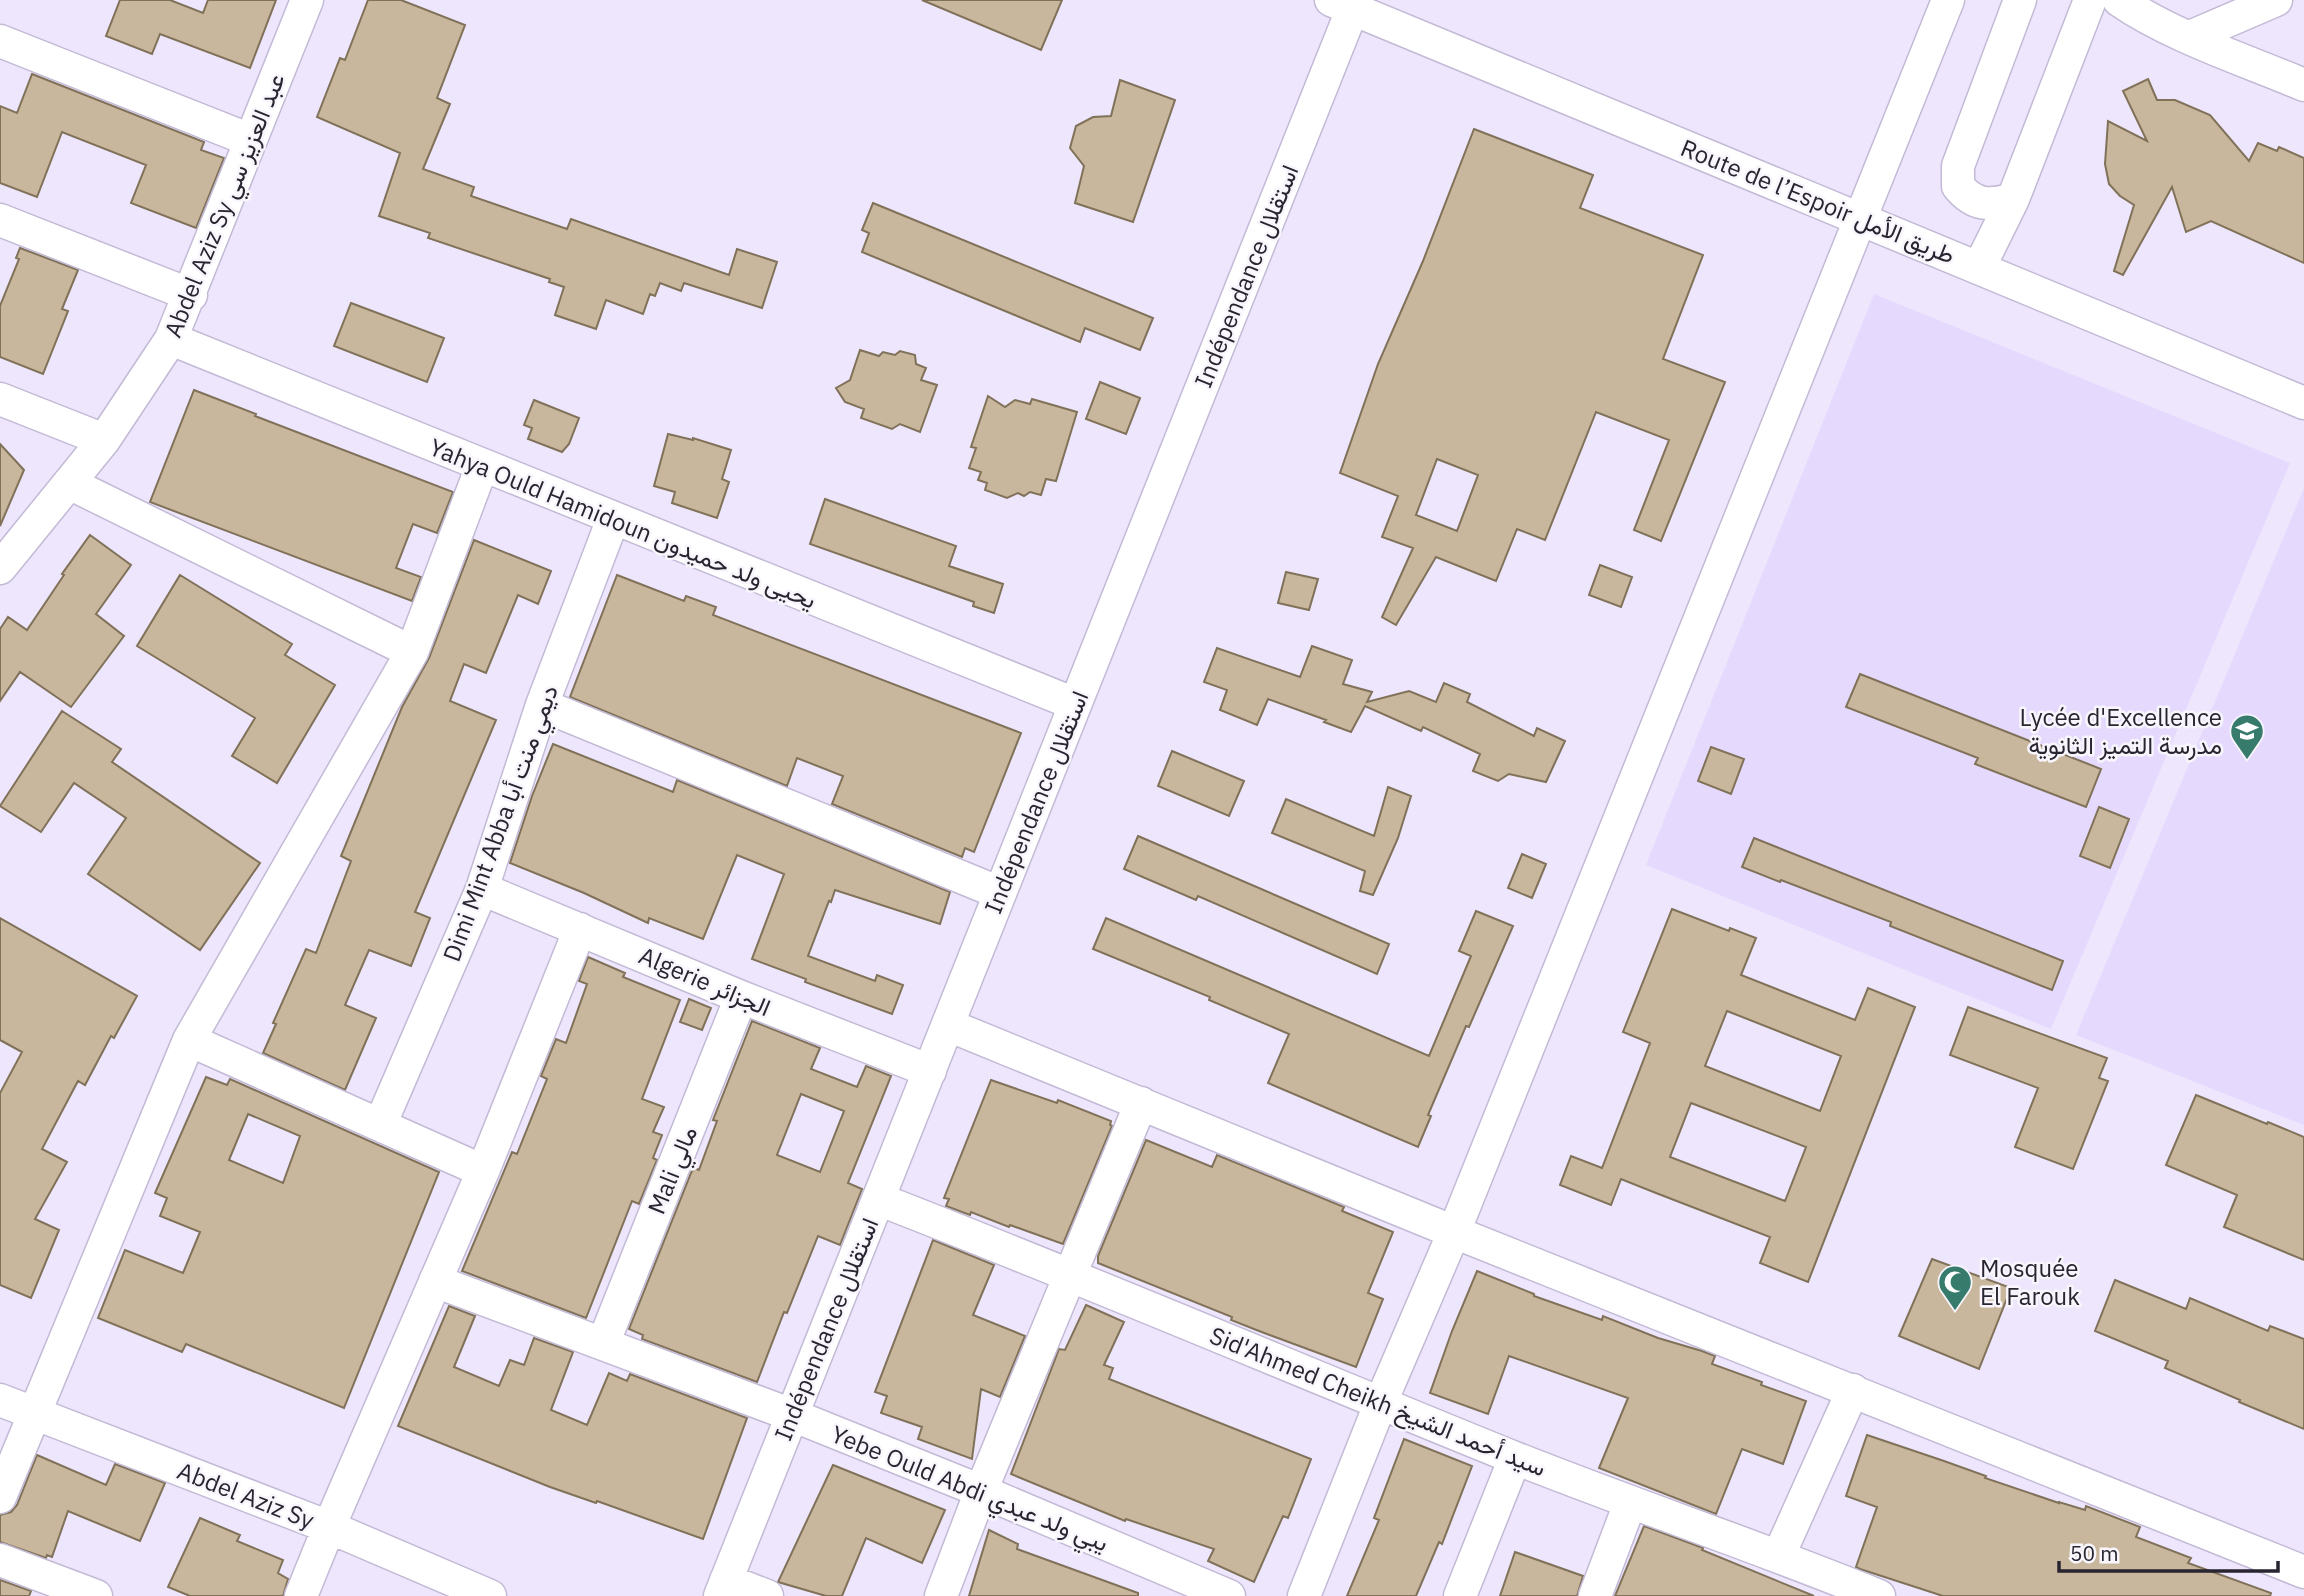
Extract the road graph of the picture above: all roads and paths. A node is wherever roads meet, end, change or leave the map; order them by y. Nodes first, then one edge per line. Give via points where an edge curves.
1 (307, 0) edge
2 (1948, 0) edge
3 (2020, 0) edge
4 (2090, 0) edge
5 (2119, 0) edge
6 (2276, 0) edge
7 (1346, 3) edge
8 (2190, 37) junction
9 (0, 41) edge
10 (2304, 85) edge
11 (250, 140) junction
12 (2013, 199) junction
13 (1859, 218) junction
14 (0, 220) edge
15 (1979, 268) junction
16 (191, 295) junction
17 (171, 339) junction
18 (0, 399) edge
19 (2304, 403) edge
20 (104, 440) junction
21 (482, 466) junction
22 (69, 483) junction
23 (613, 519) junction
24 (0, 568) edge
25 (412, 652) junction
26 (1075, 704) junction
27 (542, 705) junction
28 (482, 889) junction
29 (1000, 893) junction
30 (580, 929) junction
31 (741, 997) junction
32 (948, 1025) junction
33 (189, 1041) junction
34 (930, 1070) junction
35 (1141, 1103) junction
36 (380, 1125) junction
37 (483, 1171) junction
38 (878, 1199) junction
39 (1454, 1232) junction
40 (1071, 1274) junction
41 (435, 1281) junction
42 (603, 1344) junction
43 (1853, 1390) junction
44 (0, 1400) edge
45 (1381, 1402) junction
46 (33, 1413) junction
47 (792, 1415) junction
48 (1515, 1458) junction
49 (981, 1491) junction
50 (0, 1497) edge
51 (1630, 1503) junction
52 (328, 1527) junction
53 (1779, 1555) junction
54 (0, 1560) edge
55 (2304, 1572) edge
56 (723, 1588) edge
57 (96, 1596) edge
58 (301, 1596) edge
59 (490, 1596) edge
60 (768, 1596) edge
61 (941, 1596) edge
62 (1229, 1596) edge
63 (1304, 1596) edge
64 (1460, 1596) edge
65 (1595, 1596) edge
66 (1879, 1596) edge

1 - 11 street, Abdel Aziz Sy عبد العزيز سي
2 - 13 street
3 - 12 street via 1958,166 1958,186 1968,198 1993,205
4 - 12 street
5 - 8 street
6 - 8 street
7 - 13 street, Route de l’Espoir طريق الأمل
7 - 26 street, Indépendance استقلال
8 - 10 street
9 - 11 street
11 - 16 street, Abdel Aziz Sy عبد العزيز سي
12 - 15 street
13 - 15 street, Route de l’Espoir طريق الأمل
13 - 39 street
14 - 16 street
15 - 19 street, Route de l’Espoir طريق الأمل
16 - 17 street, Abdel Aziz Sy عبد العزيز سي
17 - 20 street, Abdel Aziz Sy عبد العزيز سي
17 - 21 street, Yahya Ould Hamidoun يحيى ولد حميدون
18 - 20 street
20 - 22 street, Abdel Aziz Sy عبد العزيز سي
21 - 23 street, Yahya Ould Hamidoun يحيى ولد حميدون
21 - 25 street
22 - 24 street, Abdel Aziz Sy عبد العزيز سي
22 - 25 street
23 - 26 street, Yahya Ould Hamidoun يحيى ولد حميدون
23 - 27 street, Dimi Mint Abba ديمي منت أبا
25 - 33 street
26 - 29 street, Indépendance استقلال
27 - 28 street, Dimi Mint Abba ديمي منت أبا
27 - 29 street
28 - 30 street, Algerie الجزائر
28 - 36 street, Dimi Mint Abba ديمي منت أبا
29 - 32 street, Indépendance استقلال
30 - 31 street, Algerie الجزائر
30 - 37 street
31 - 34 street, Algerie الجزائر
31 - 42 street, Mali مالي
32 - 34 street, Indépendance استقلال
32 - 35 street
33 - 36 street
33 - 46 street
34 - 38 street, Indépendance استقلال
35 - 39 street
35 - 40 street
36 - 37 street
37 - 41 street
38 - 40 street, Sid'Ahmed Cheikh سيد أحمد الشيخ
38 - 47 street, Indépendance استقلال
39 - 43 street
39 - 45 street
40 - 45 street, Sid'Ahmed Cheikh سيد أحمد الشيخ
40 - 49 street
41 - 42 street, Yebe Ould Abdi يبي ولد عبدي
41 - 52 street
42 - 47 street, Yebe Ould Abdi يبي ولد عبدي
43 - 53 street
43 - 55 street
44 - 46 street, Abdel Aziz Sy
45 - 48 street, Sid'Ahmed Cheikh سيد أحمد الشيخ
45 - 63 street
46 - 50 street
46 - 52 street, Abdel Aziz Sy
47 - 49 street, Yebe Ould Abdi يبي ولد عبدي
47 - 56 street, Indépendance استقلال
48 - 51 street, Sid'Ahmed Cheikh سيد أحمد الشيخ
48 - 64 street
49 - 61 street
49 - 62 street, Yebe Ould Abdi يبي ولد عبدي
51 - 53 street, Sid'Ahmed Cheikh سيد أحمد الشيخ
51 - 65 street
52 - 58 street
52 - 59 street, Abdel Aziz Sy
53 - 66 street, Sid'Ahmed Cheikh سيد أحمد الشيخ
54 - 57 street
56 - 60 street

